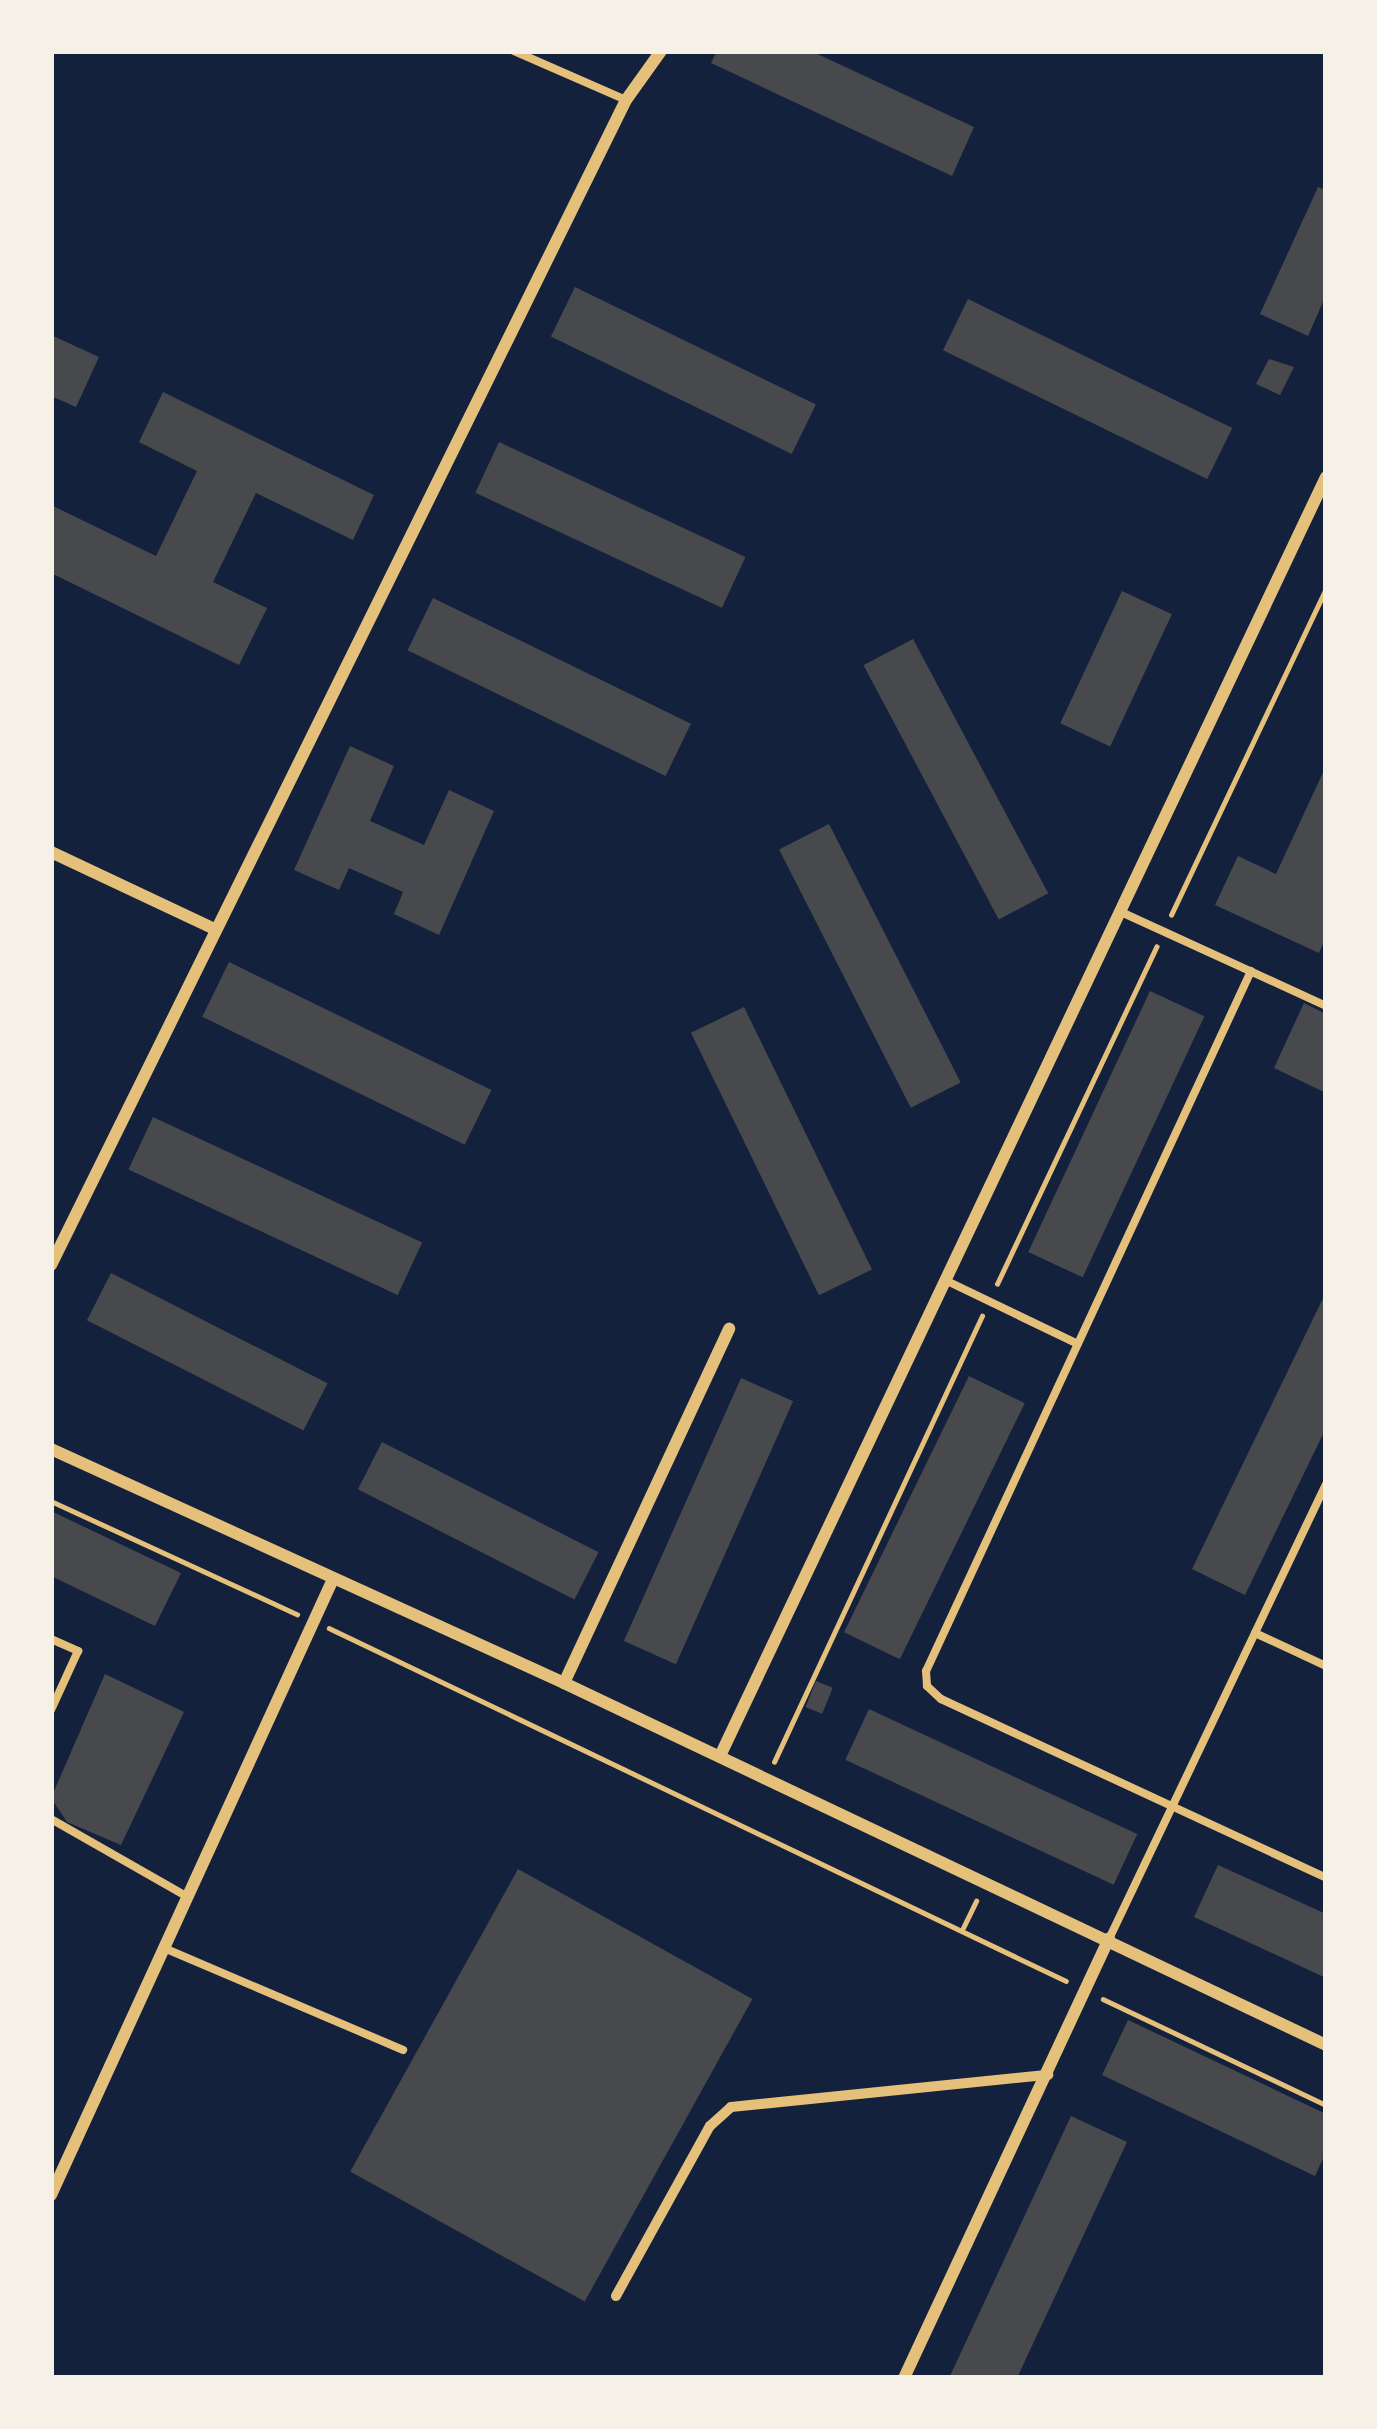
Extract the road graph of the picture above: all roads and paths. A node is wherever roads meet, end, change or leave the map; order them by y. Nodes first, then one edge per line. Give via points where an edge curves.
1 (514, 51) edge
2 (661, 51) edge
3 (626, 100) junction
4 (1326, 477) edge
5 (1326, 588) edge
6 (51, 852) edge
7 (1120, 911) junction
8 (215, 929) junction
9 (1164, 931) junction
10 (1251, 971) junction
11 (1326, 1006) edge
12 (51, 1265) edge
13 (946, 1280) junction
14 (989, 1301) junction
15 (729, 1329) dead end
16 (1078, 1344) junction
17 (51, 1449) edge
18 (1326, 1484) edge
19 (51, 1501) edge
20 (333, 1579) junction
21 (314, 1621) junction
22 (1255, 1633) junction
23 (51, 1639) edge
24 (1326, 1666) edge
25 (564, 1683) junction
26 (51, 1710) edge
27 (720, 1756) junction
28 (766, 1778) junction
29 (1173, 1805) junction
30 (51, 1819) edge
31 (1326, 1878) edge
32 (984, 1882) junction
33 (188, 1897) junction
34 (962, 1928) junction
35 (1109, 1939) junction
36 (164, 1948) junction
37 (1085, 1991) junction
38 (1326, 2045) edge
39 (403, 2050) dead end
40 (1048, 2075) junction
41 (1326, 2105) edge
42 (51, 2195) edge
43 (616, 2296) dead end
44 (904, 2378) edge

1 - 3 lane
2 - 3 street
3 - 8 street
4 - 7 street
5 - 9 path
6 - 8 street
7 - 9 lane
7 - 13 street
8 - 12 street
9 - 10 lane
9 - 14 path
10 - 11 lane
10 - 16 lane
13 - 14 lane
13 - 27 street
14 - 16 lane
14 - 28 path
15 - 25 street
16 - 29 lane via 926,1671 927,1686
17 - 20 street
18 - 22 lane
19 - 21 path
20 - 21 street
20 - 25 street
21 - 33 street
21 - 34 path
22 - 24 lane
22 - 29 lane
23 - 26 lane via 78,1651
25 - 27 street
27 - 28 street
28 - 32 street
29 - 31 lane
29 - 35 lane
30 - 33 lane
32 - 34 path
32 - 35 street
33 - 36 street
34 - 37 path
35 - 37 street
35 - 38 street
36 - 39 lane
36 - 42 street
37 - 40 street
37 - 41 path
40 - 43 street via 731,2107 710,2126
40 - 44 street

